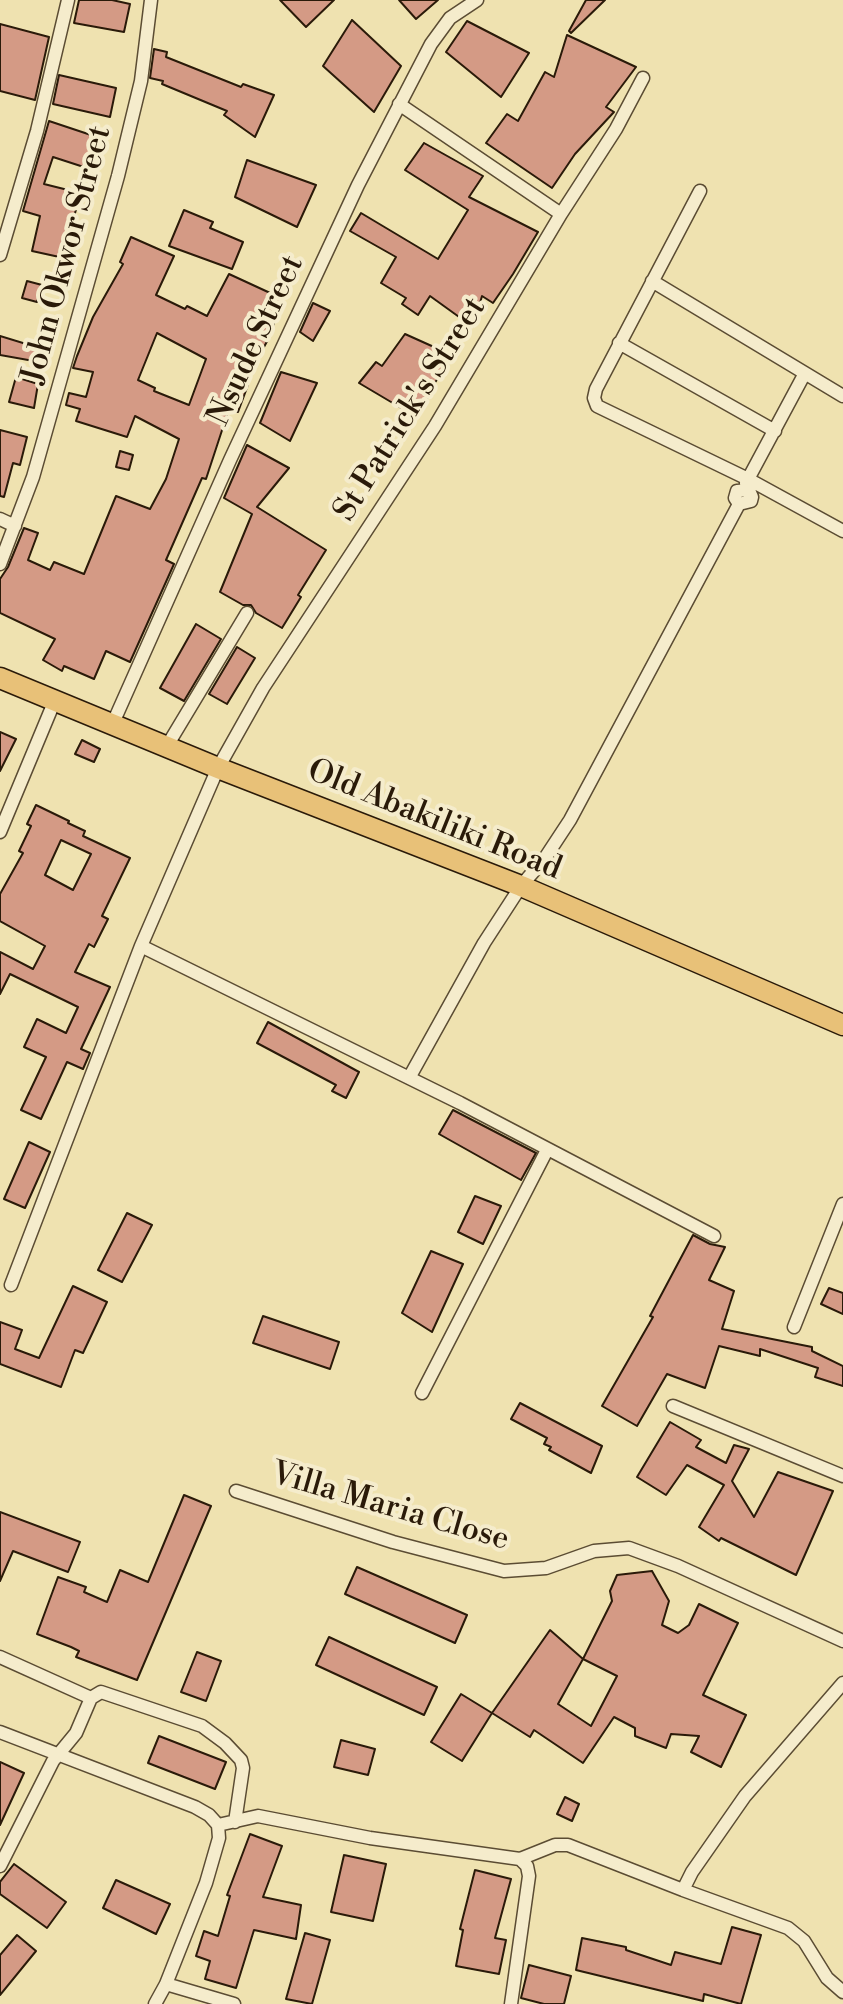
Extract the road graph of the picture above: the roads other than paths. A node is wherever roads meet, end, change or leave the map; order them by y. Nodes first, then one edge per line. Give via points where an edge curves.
1 (68, 0) edge
2 (151, 0) edge
3 (477, 0) edge
4 (643, 78) dead end
5 (399, 104) junction
6 (700, 191) dead end
7 (561, 214) junction
8 (0, 255) edge
9 (652, 281) junction
10 (619, 343) junction
11 (805, 373) junction
12 (843, 396) edge
13 (775, 431) junction
14 (746, 484) junction
15 (0, 519) edge
16 (15, 526) junction
17 (843, 531) edge
18 (0, 564) edge
19 (247, 613) dead end
20 (0, 678) edge
21 (55, 700) junction
22 (113, 723) junction
23 (167, 746) junction
24 (218, 768) junction
25 (0, 832) edge
26 (521, 886) junction
27 (141, 946) junction
28 (843, 1025) edge
29 (409, 1078) junction
30 (547, 1150) junction
31 (843, 1204) edge
32 (714, 1236) dead end
33 (11, 1285) dead end
34 (794, 1327) dead end
35 (422, 1393) dead end
36 (673, 1406) dead end
37 (843, 1476) edge
38 (236, 1491) dead end
39 (843, 1641) edge
40 (0, 1657) edge
41 (843, 1683) edge
42 (91, 1698) junction
43 (0, 1732) edge
44 (59, 1756) junction
45 (235, 1822) junction
46 (218, 1825) junction
47 (520, 1859) junction
48 (0, 1866) edge
49 (683, 1890) junction
50 (166, 1984) junction
51 (843, 1992) edge
52 (155, 2004) edge
53 (234, 2004) edge
54 (511, 2004) edge

1 - 8 street
2 - 16 street, John Okwor Street via 141,81 118,176
3 - 5 street, Nsude Street via 450,18
4 - 7 street, St Patrick's Street
5 - 7 street
5 - 22 street, Nsude Street via 230,460
6 - 9 street
7 - 24 street, St Patrick's Street via 435,426 263,688
9 - 10 street
9 - 11 street
10 - 13 street
10 - 14 street via 596,389 597,406
11 - 12 street
11 - 13 street
13 - 14 street
14 - 17 street
14 - 26 street via 752,497 748,504 739,504 570,820
15 - 16 street
16 - 18 street, John Okwor Street
19 - 23 street
20 - 21 main road, Old Abakiliki Road
21 - 22 main road, Old Abakiliki Road
21 - 25 street
22 - 23 main road, Old Abakiliki Road
23 - 24 main road, Old Abakiliki Road
24 - 26 main road, Old Abakiliki Road
24 - 27 street, St Patrick's Street
26 - 28 main road, Old Abakiliki Road
26 - 29 street
27 - 29 street
27 - 33 street, St Patrick's Street
29 - 30 street
30 - 32 street
30 - 35 street
31 - 34 street
36 - 37 street
38 - 39 street, Villa Maria Close via 504,1571 546,1568 594,1551 629,1548
40 - 42 street
41 - 49 street via 745,1796
42 - 44 street
42 - 45 street via 101,1692 214,1733 243,1768
43 - 44 street
44 - 46 street via 195,1807
44 - 48 street
45 - 46 street
45 - 47 street via 274,1818
46 - 50 street via 206,1883
47 - 49 street via 568,1845
47 - 54 street via 529,1876
49 - 51 street via 788,1928
50 - 52 street
50 - 53 street

